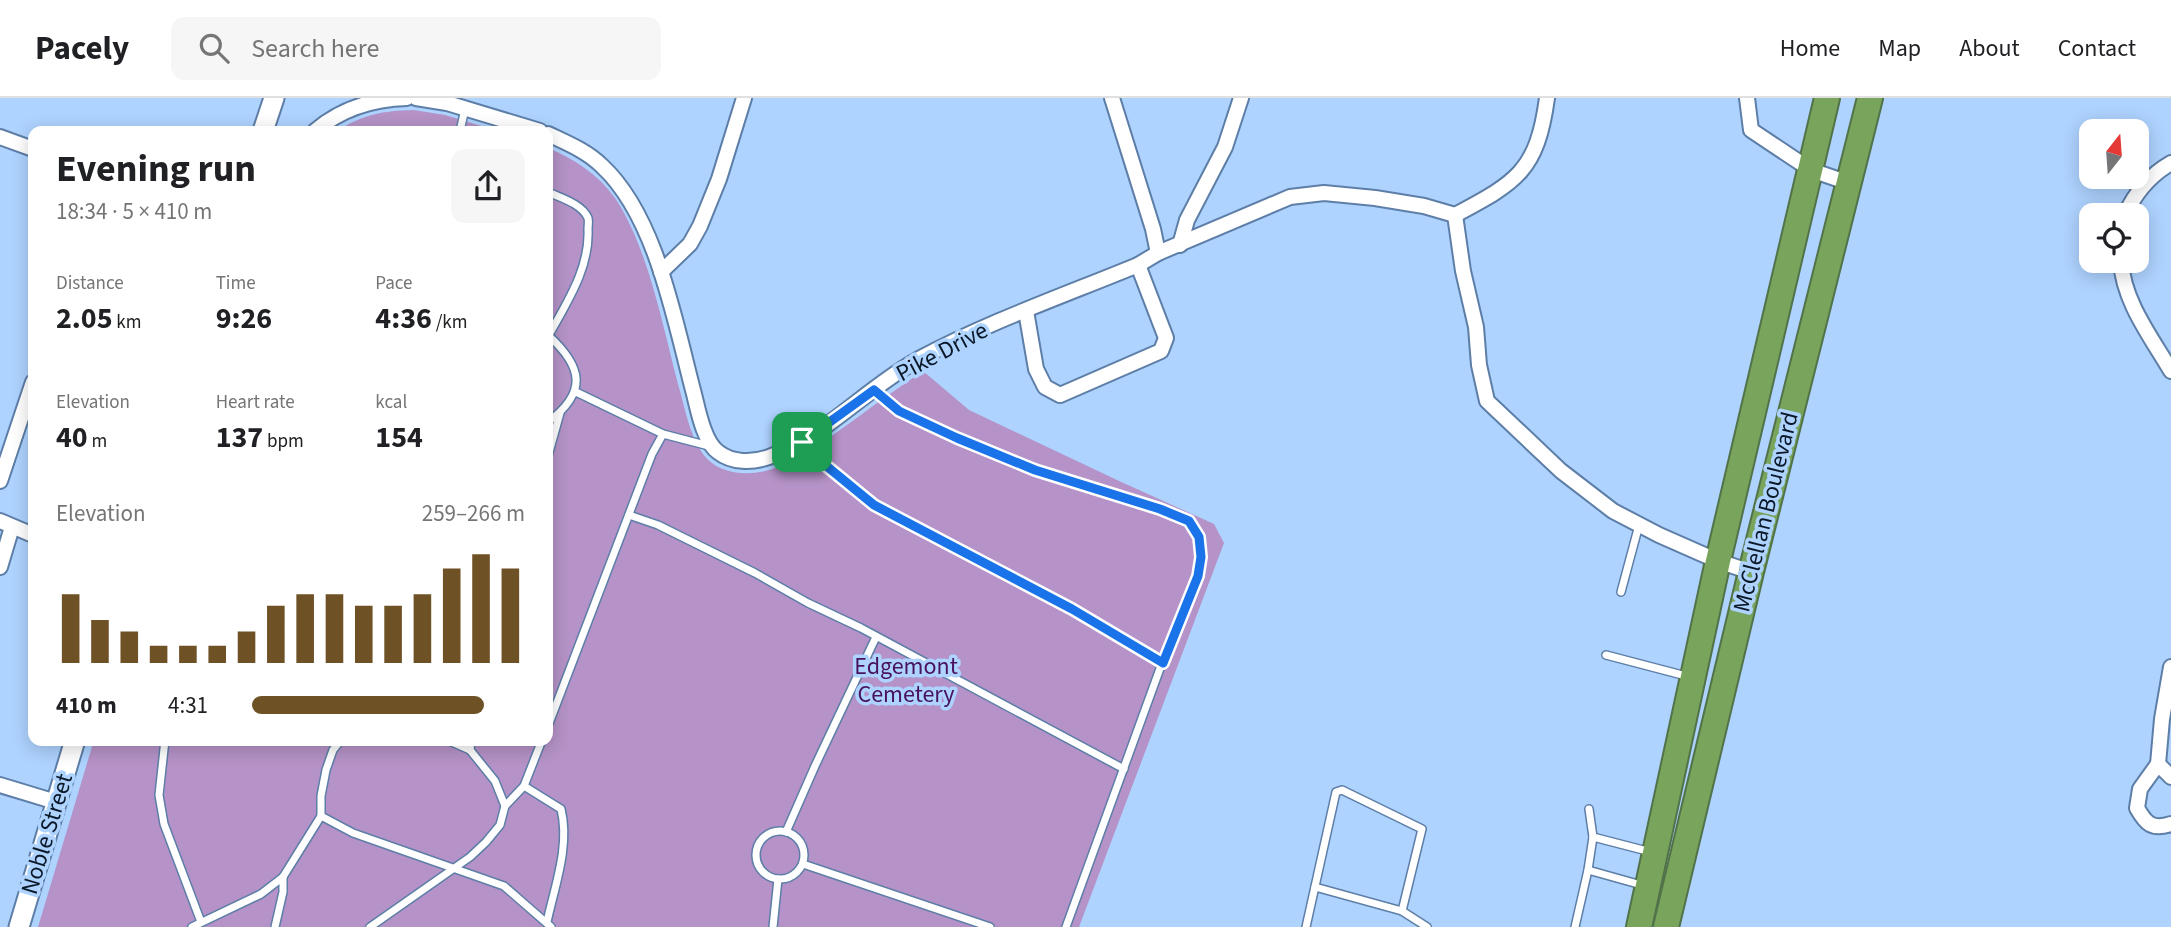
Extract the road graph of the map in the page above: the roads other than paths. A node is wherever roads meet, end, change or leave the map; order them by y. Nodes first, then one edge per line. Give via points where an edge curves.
1 (274, 98) edge
2 (407, 98) edge
3 (416, 98) edge
4 (744, 98) edge
5 (1112, 98) edge
6 (1241, 98) edge
7 (1547, 98) edge
8 (1747, 98) edge
9 (1827, 98) edge
10 (1870, 98) edge
11 (465, 108) junction
12 (265, 126) edge
13 (323, 126) edge
14 (461, 126) edge
15 (524, 126) edge
16 (553, 136) edge
17 (0, 137) edge
18 (28, 147) edge
19 (2171, 163) edge
20 (1811, 170) junction
21 (1849, 183) junction
22 (553, 194) edge
23 (2132, 203) edge
24 (1455, 215) junction
25 (1180, 244) junction
26 (1158, 253) junction
27 (1138, 265) junction
28 (661, 272) junction
29 (2122, 273) edge
30 (1026, 311) junction
31 (553, 326) edge
32 (553, 341) edge
33 (2171, 371) edge
34 (874, 390) junction
35 (576, 392) junction
36 (28, 397) edge
37 (560, 413) junction
38 (553, 418) edge
39 (663, 434) junction
40 (553, 438) edge
41 (802, 442) junction
42 (713, 447) junction
43 (0, 481) edge
44 (629, 515) junction
45 (6, 524) edge
46 (1639, 525) junction
47 (28, 532) edge
48 (1718, 561) junction
49 (0, 566) edge
50 (1751, 572) junction
51 (1620, 592) dead end
52 (876, 637) junction
53 (1606, 655) dead end
54 (1163, 663) junction
55 (2171, 667) edge
56 (1693, 678) junction
57 (553, 713) edge
58 (73, 746) edge
59 (164, 746) edge
60 (336, 746) edge
61 (461, 746) edge
62 (470, 746) edge
63 (540, 746) edge
64 (470, 750) junction
65 (2158, 764) junction
66 (1124, 769) junction
67 (2171, 777) edge
68 (0, 785) edge
69 (524, 786) junction
70 (56, 802) junction
71 (505, 806) junction
72 (1589, 810) dead end
73 (321, 816) junction
74 (2171, 824) edge
75 (786, 832) junction
76 (1593, 836) junction
77 (1656, 853) junction
78 (803, 864) junction
79 (451, 869) junction
80 (1588, 870) junction
81 (283, 877) junction
82 (778, 879) junction
83 (1315, 887) junction
84 (1648, 887) junction
85 (1402, 911) junction
86 (201, 922) junction
87 (549, 924) edge
88 (19, 927) edge
89 (192, 927) edge
90 (275, 927) edge
91 (370, 927) edge
92 (773, 927) edge
93 (990, 927) edge
94 (1066, 927) edge
95 (1306, 927) edge
96 (1427, 927) edge
97 (1576, 927) edge
98 (1639, 927) edge
99 (1666, 927) edge

1 - 12 main road
2 - 13 street via 381,99 348,110
3 - 11 street
4 - 28 street via 719,179 691,244
5 - 26 street
6 - 25 street via 1225,147 1187,220
7 - 24 street via 1539,140 1528,164 1499,191
8 - 20 street via 1751,130
9 - 20 highway, McClellan Boulevard
10 - 21 highway, McClellan Boulevard
11 - 14 lane
11 - 15 street
16 - 28 street via 602,165 625,192
17 - 18 street
19 - 23 street via 2157,171
20 - 21 street
20 - 48 highway, McClellan Boulevard
21 - 50 highway, McClellan Boulevard
22 - 31 lane via 576,205 588,218 589,242 574,289
24 - 25 street, Pike Drive via 1324,192 1290,197
24 - 46 street via 1487,401 1561,471 1613,512
25 - 26 street, Pike Drive
26 - 27 street, Pike Drive
27 - 30 street, Pike Drive
27 - 30 street via 1166,338 1161,351 1060,395 1045,387 1037,369
28 - 42 street via 701,422
29 - 33 street via 2135,310
30 - 34 street, Pike Drive via 917,360
32 - 35 lane via 578,378
34 - 41 street, Pike Drive
34 - 54 lane via 899,411 968,443 1189,521 1199,537 1198,576
35 - 37 lane
35 - 39 lane
36 - 43 street
37 - 38 lane
37 - 40 lane
39 - 42 lane
39 - 44 lane
41 - 42 street, Pike Drive via 750,461 733,460
41 - 54 lane via 874,505 1072,609
44 - 52 lane via 755,573
44 - 57 lane
45 - 47 street
45 - 49 street
46 - 48 street
46 - 51 lane
48 - 50 street
48 - 56 highway, McClellan Boulevard
50 - 99 highway, McClellan Boulevard
52 - 66 lane
52 - 75 lane
53 - 56 lane
54 - 66 lane
55 - 65 street
56 - 77 highway, McClellan Boulevard
58 - 70 main road, Noble Street
59 - 86 lane via 159,795 164,824
60 - 73 lane via 326,769
61 - 64 lane
62 - 64 lane
63 - 69 lane
64 - 71 lane via 495,780
65 - 67 street
65 - 74 street via 2140,789 2137,808 2145,822 2160,828
66 - 94 lane
68 - 70 street
69 - 71 lane
69 - 87 lane via 561,809 565,826
70 - 88 main road, Noble Street
71 - 79 lane via 500,825 486,842
72 - 76 lane
73 - 79 lane
73 - 81 lane
75 - 78 lane via 799,841
75 - 82 lane via 763,837 756,851 758,867
76 - 77 lane
76 - 80 lane
77 - 84 highway, McClellan Boulevard
78 - 82 lane via 793,876
78 - 93 lane
79 - 87 lane via 503,886
79 - 91 lane
80 - 84 lane
80 - 97 lane
81 - 86 lane via 261,894
81 - 90 lane
82 - 92 lane
83 - 85 lane
83 - 85 lane via 1336,792 1342,790 1422,829
83 - 95 lane
84 - 98 highway, McClellan Boulevard
85 - 96 lane
86 - 89 lane

